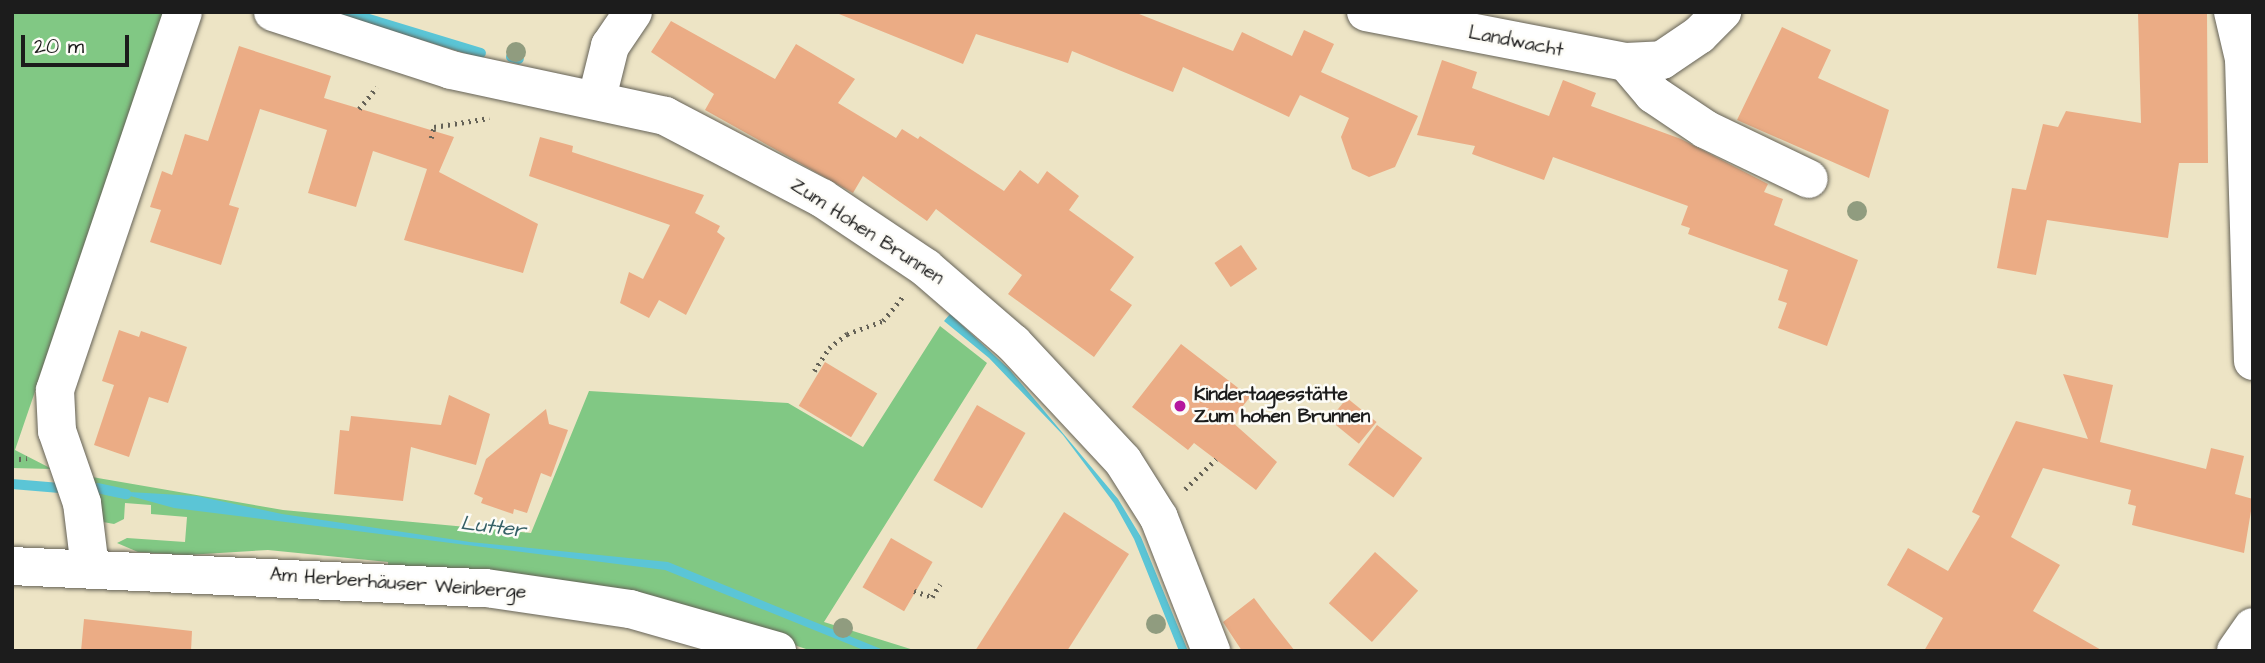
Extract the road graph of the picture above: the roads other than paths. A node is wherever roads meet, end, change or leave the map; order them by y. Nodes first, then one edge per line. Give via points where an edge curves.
1 (183, 12) edge
2 (273, 12) edge
3 (633, 12) edge
4 (1366, 12) edge
5 (1722, 12) edge
6 (2242, 29) edge
7 (1626, 62) junction
8 (597, 98) junction
9 (1808, 179) dead end
10 (2253, 361) edge
11 (12, 566) edge
12 (90, 568) junction
13 (2253, 627) edge
14 (777, 651) edge
15 (1211, 651) edge
16 (2236, 651) edge

1 - 12 street via 55,390 57,431 82,503
2 - 8 street, Zum Hohen Brunnen via 451,70
3 - 8 street via 610,46
4 - 7 street, Landwacht
5 - 7 street, Landwacht via 1699,35 1662,60
6 - 10 street
7 - 9 street via 1653,94 1705,129
8 - 15 street, Zum Hohen Brunnen via 665,116 822,198 926,268 1013,343 1123,461 1159,518
11 - 12 street, Am Herberhäuser Weinberge
12 - 14 street, Am Herberhäuser Weinberge via 389,581 560,596 676,620
13 - 16 street

